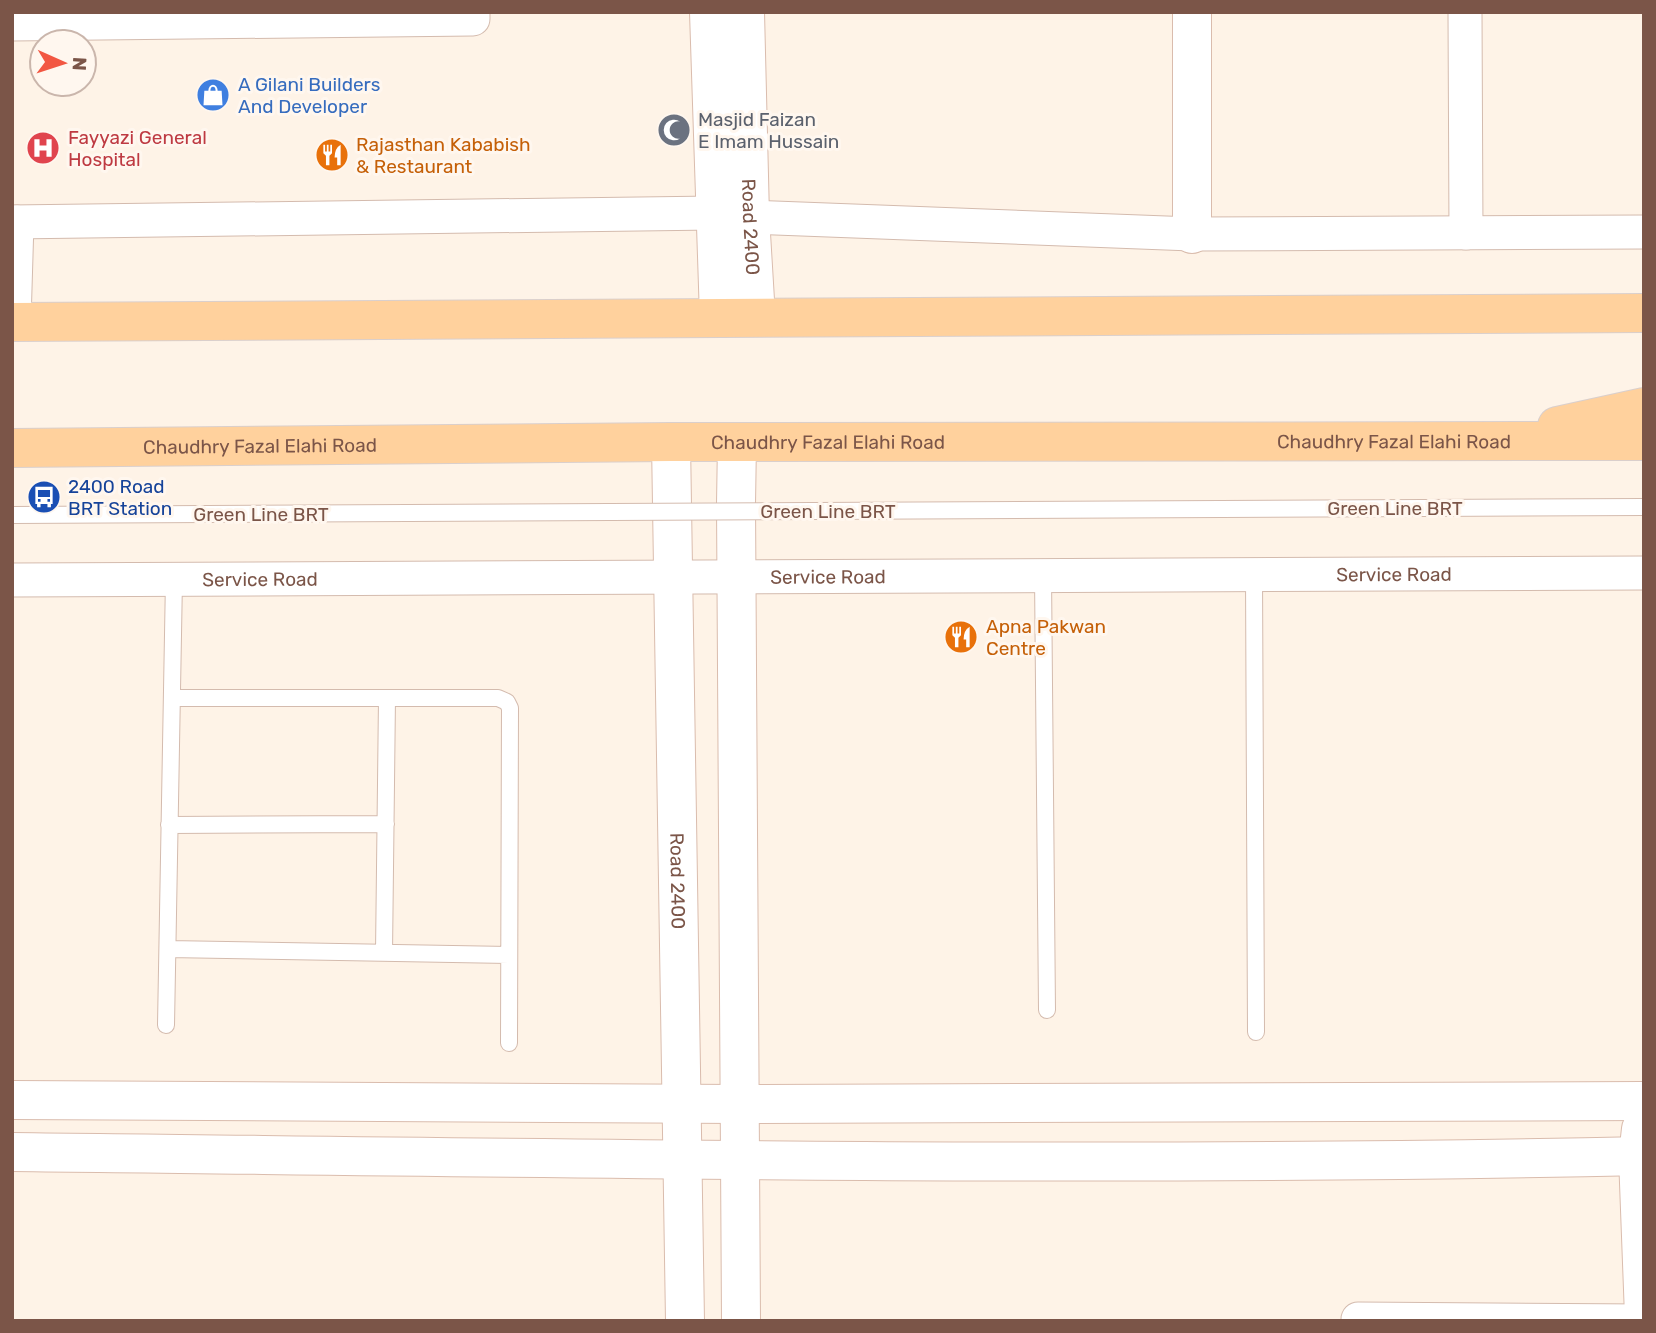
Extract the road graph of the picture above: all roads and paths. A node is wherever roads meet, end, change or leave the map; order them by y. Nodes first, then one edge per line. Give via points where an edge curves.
1 (473, 12) edge
2 (709, 12) edge
3 (745, 12) edge
4 (1192, 12) edge
5 (1465, 12) edge
6 (130, 18) edge
7 (12, 24) edge
8 (732, 215) junction
9 (15, 222) edge
10 (1644, 232) edge
11 (1466, 233) junction
12 (1192, 234) junction
13 (1634, 315) edge
14 (737, 317) junction
15 (13, 323) edge
16 (1644, 407) edge
17 (671, 442) junction
18 (737, 442) junction
19 (1485, 442) junction
20 (1644, 442) edge
21 (12, 448) edge
22 (1644, 507) edge
23 (12, 515) edge
24 (1644, 573) edge
25 (1043, 575) junction
26 (1254, 575) junction
27 (674, 576) junction
28 (736, 576) junction
29 (174, 579) junction
30 (12, 580) edge
31 (172, 698) junction
32 (387, 698) junction
33 (386, 824) junction
34 (169, 825) junction
35 (168, 949) junction
36 (384, 953) junction
37 (509, 955) junction
38 (1047, 1010) dead end
39 (166, 1025) dead end
40 (1256, 1032) dead end
41 (509, 1043) dead end
42 (12, 1100) edge
43 (1644, 1101) edge
44 (682, 1103) junction
45 (740, 1104) junction
46 (12, 1152) edge
47 (1641, 1156) edge
48 (683, 1160) junction
49 (740, 1160) junction
50 (1644, 1318) edge
51 (1358, 1319) edge
52 (685, 1321) edge
53 (741, 1321) edge

1 - 6 street via 473,19
2 - 8 street, Road 2400
3 - 8 street, Road 2400
4 - 12 street
5 - 11 street
6 - 7 street
8 - 9 street
8 - 12 street
8 - 14 street, Road 2400
9 - 15 street
10 - 11 street
11 - 12 street
13 - 14 main road
14 - 15 main road
16 - 19 main road
17 - 18 main road, Chaudhry Fazal Elahi Road
17 - 21 main road, Chaudhry Fazal Elahi Road
17 - 27 street, Road 2400
18 - 19 main road, Chaudhry Fazal Elahi Road
18 - 28 street
19 - 20 main road, Chaudhry Fazal Elahi Road
22 - 23 lane, Green Line BRT, bridge
24 - 26 street, Service Road
25 - 26 street, Service Road
25 - 28 street, Service Road
25 - 38 lane
26 - 40 lane
27 - 28 street, Service Road
27 - 29 street, Service Road
27 - 44 street, Road 2400
28 - 45 street
29 - 30 street, Service Road
29 - 31 lane
31 - 32 lane
31 - 34 lane
32 - 33 lane
32 - 37 lane via 498,698 510,708
33 - 34 lane
33 - 36 lane
34 - 35 lane
35 - 36 lane
35 - 39 lane
36 - 37 lane
37 - 41 lane
42 - 44 street
43 - 45 street
43 - 47 street
44 - 45 street
44 - 48 street, Road 2400
45 - 49 street
46 - 48 street
47 - 49 street
47 - 50 street
48 - 49 street
48 - 52 street, Road 2400
49 - 53 street
50 - 51 street

